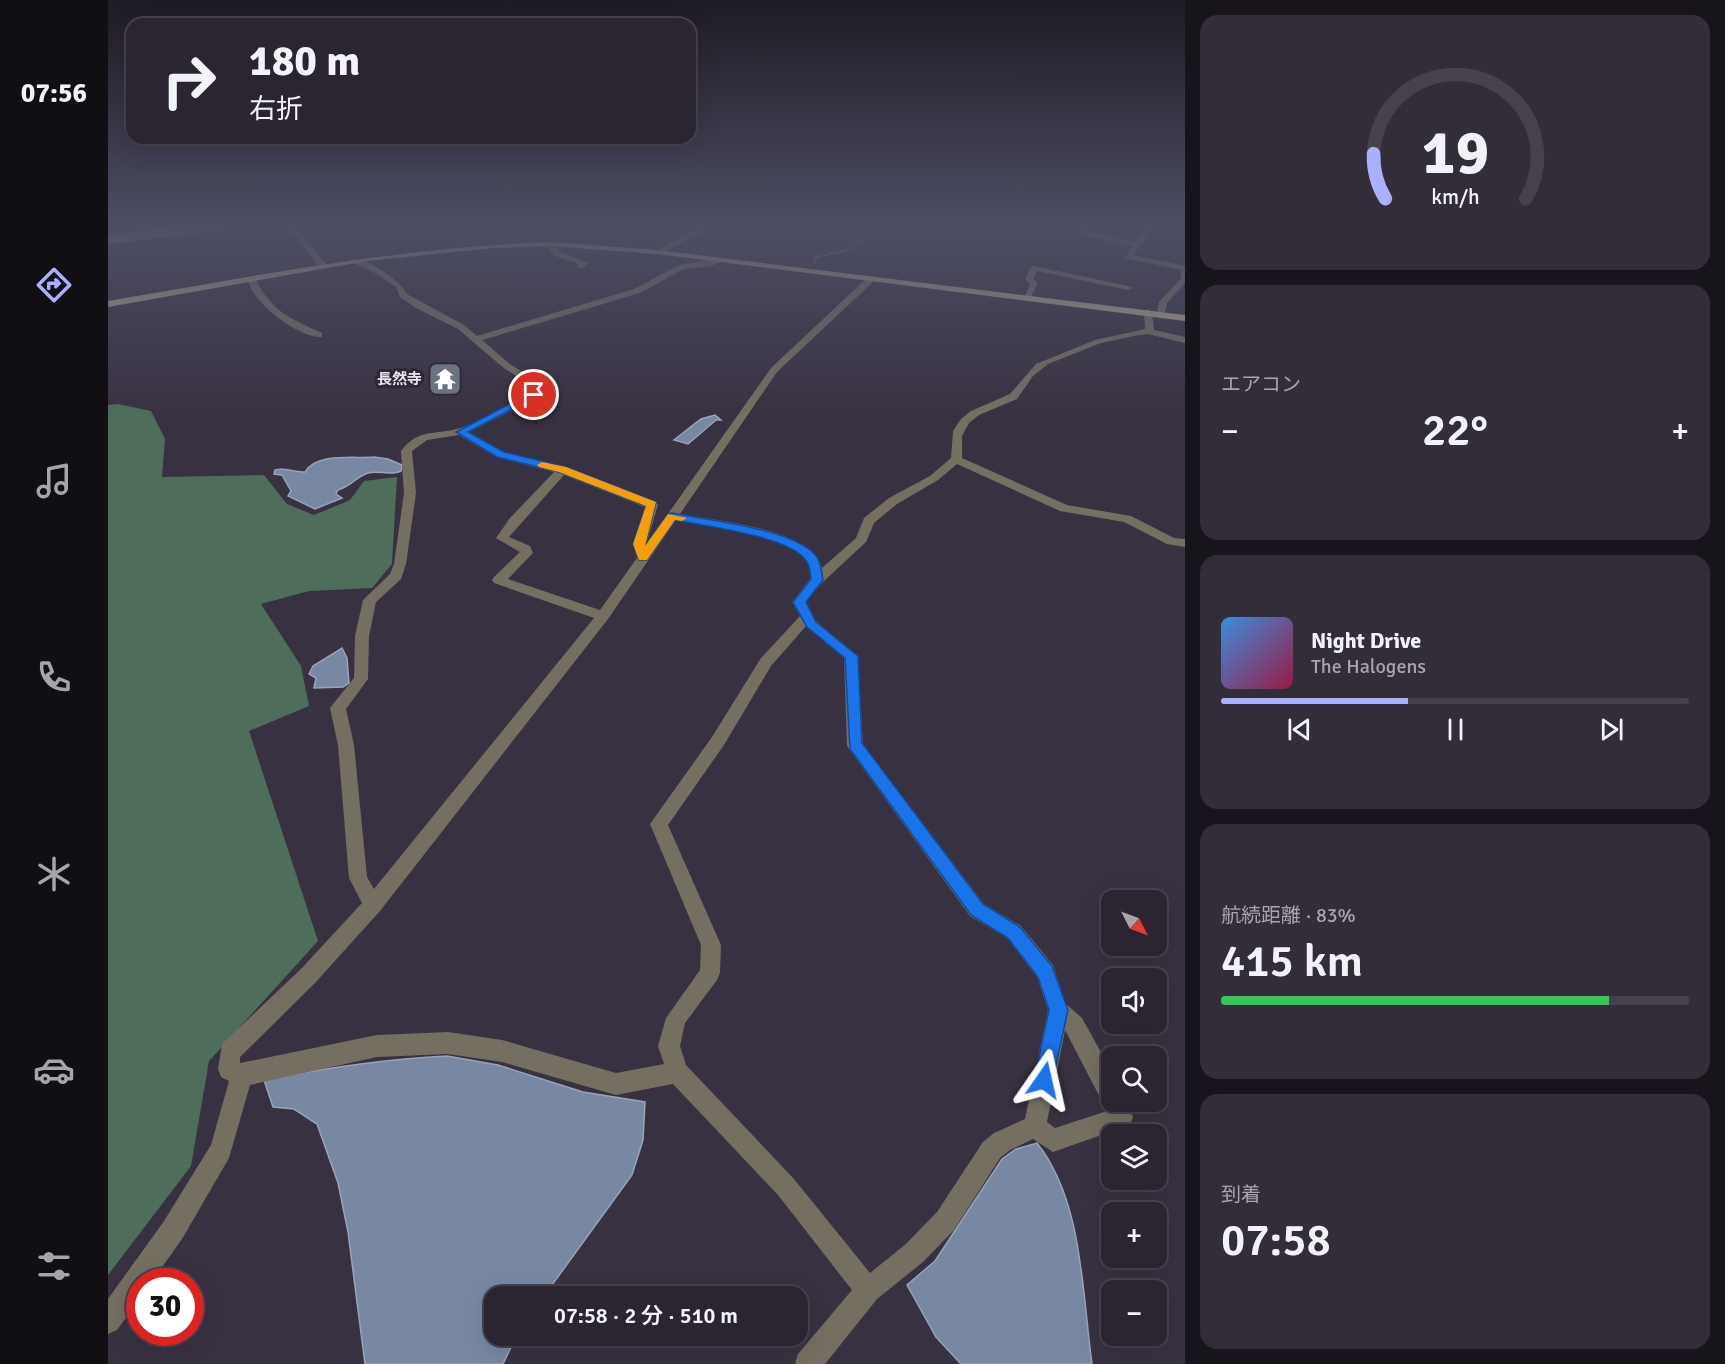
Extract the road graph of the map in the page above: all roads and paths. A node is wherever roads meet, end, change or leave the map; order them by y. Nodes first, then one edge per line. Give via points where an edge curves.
1 (196, 289) edge
2 (254, 289) edge
3 (400, 289) edge
4 (642, 289) edge
5 (861, 289) edge
6 (955, 289) edge
7 (1031, 289) edge
8 (1175, 289) edge
9 (1027, 297) junction
10 (108, 304) edge
11 (1148, 312) junction
12 (1161, 314) junction
13 (1185, 318) edge
14 (1148, 331) junction
15 (319, 335) dead end
16 (477, 339) junction
17 (1185, 340) edge
18 (461, 432) junction
19 (956, 459) junction
20 (562, 470) junction
21 (672, 516) junction
22 (1185, 543) edge
23 (643, 558) junction
24 (817, 580) junction
25 (603, 615) junction
26 (807, 616) junction
27 (373, 905) junction
28 (1058, 1010) junction
29 (677, 1072) junction
30 (1101, 1075) edge
31 (241, 1076) junction
32 (1120, 1112) edge
33 (1035, 1127) junction
34 (868, 1290) junction
35 (108, 1321) edge
36 (808, 1364) edge

1 - 10 main road
2 - 15 street via 276,314
3 - 16 street via 402,295
4 - 16 street
5 - 21 street via 774,370
6 - 9 main road
7 - 9 street
8 - 12 street via 1163,302
9 - 11 main road
11 - 12 main road
11 - 14 street
12 - 13 main road
14 - 17 street
14 - 19 street via 1101,338 1050,357 1031,372 1010,399 978,411 965,421 955,445
16 - 18 street via 508,367 541,388
18 - 20 street via 500,454
18 - 27 street via 426,435 406,451 411,484 400,564 396,576 370,600 362,636 361,680 338,708 346,745 358,878
19 - 22 street via 1064,508 1126,519 1170,541
19 - 24 street via 868,521 862,539
20 - 23 street via 652,505 639,544
20 - 25 street via 502,538 527,553 499,580
21 - 23 street
21 - 24 street via 783,542 807,553 815,564
23 - 25 street
24 - 26 street via 799,602
25 - 27 street
26 - 28 street via 811,624 851,656 855,745 977,910 1014,932 1046,972
26 - 29 street via 766,662 718,741 659,824 711,945 711,973 676,1018 669,1046
27 - 31 street via 309,976 231,1052 229,1069
28 - 30 street via 1075,1025
28 - 33 street
29 - 31 street via 616,1084 502,1052 447,1043 377,1046
29 - 34 street via 786,1187
31 - 35 street via 221,1150 173,1230
32 - 33 street via 1122,1117 1053,1140
33 - 34 street via 1011,1134 987,1153 955,1209 905,1264
34 - 36 street

